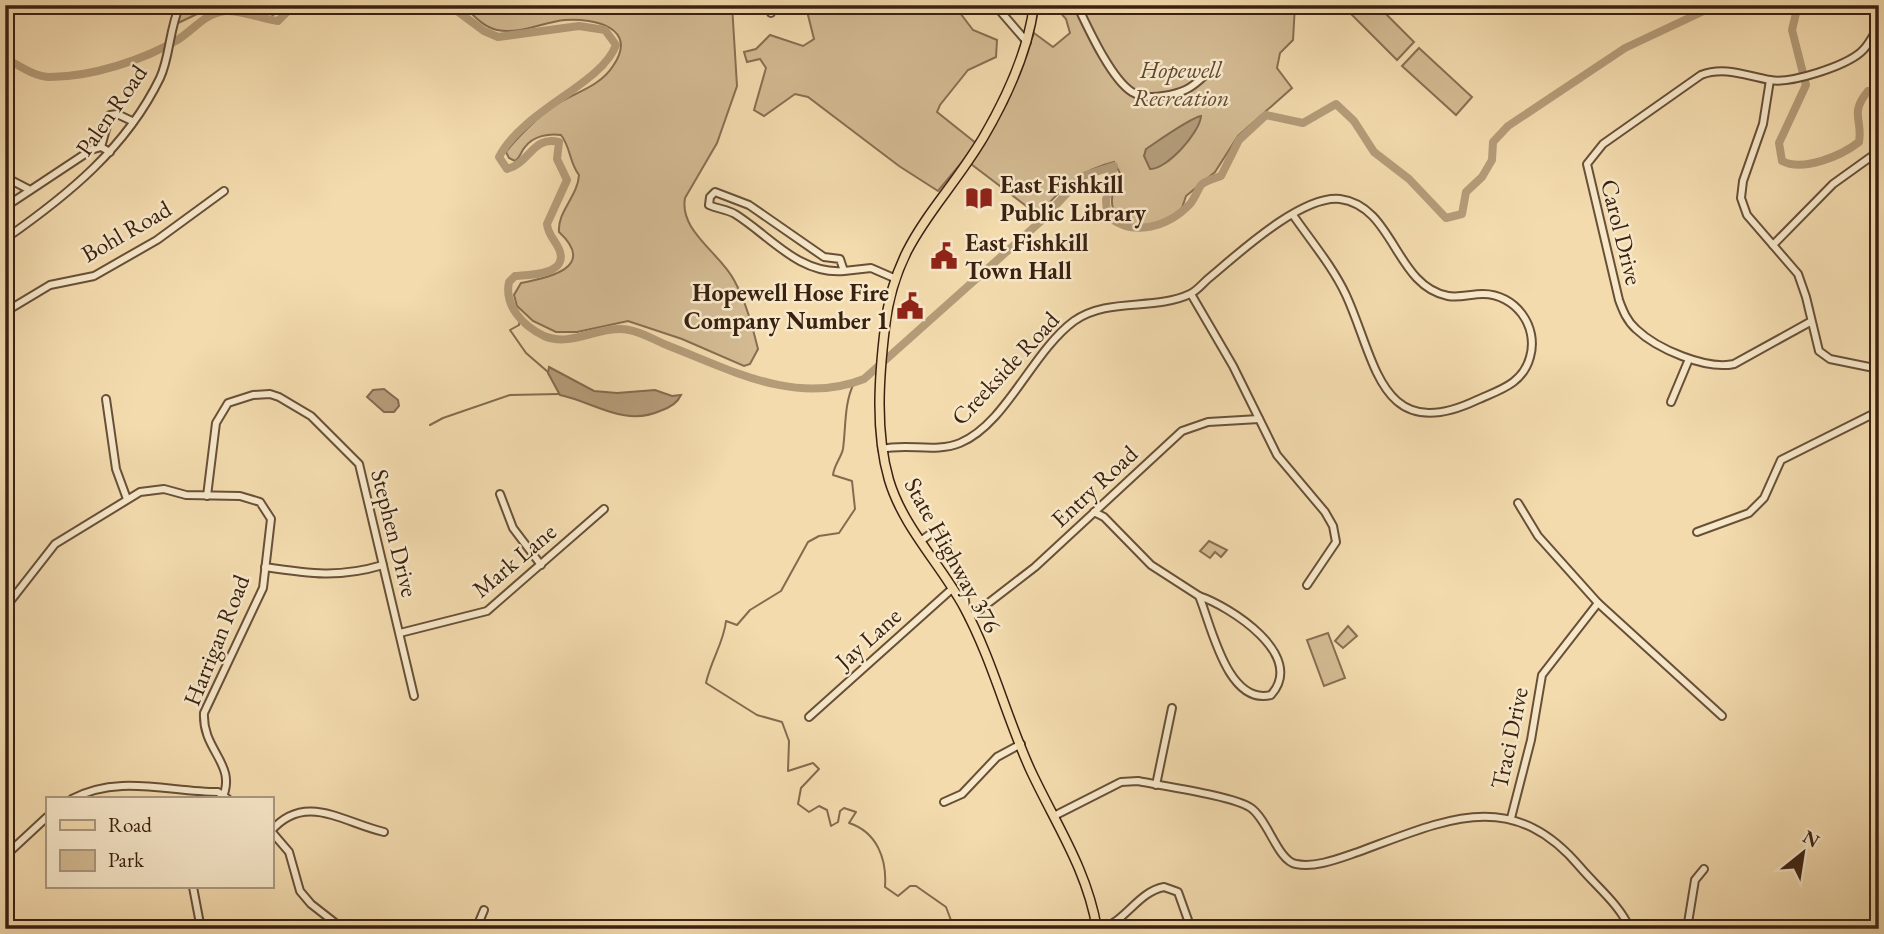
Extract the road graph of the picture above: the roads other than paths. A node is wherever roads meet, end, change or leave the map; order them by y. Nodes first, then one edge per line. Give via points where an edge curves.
1 (180, 5) edge
2 (995, 5) edge
3 (1034, 5) edge
4 (1077, 5) edge
5 (1879, 25) edge
6 (1027, 42) junction
7 (1205, 75) dead end
8 (1770, 80) junction
9 (132, 121) junction
10 (102, 147) junction
11 (1879, 150) edge
12 (110, 152) junction
13 (9, 179) edge
14 (5, 185) edge
15 (30, 190) junction
16 (224, 191) dead end
17 (5, 206) edge
18 (1293, 215) junction
19 (5, 239) edge
20 (1773, 245) junction
21 (844, 271) junction
22 (894, 278) junction
23 (1191, 294) junction
24 (5, 312) edge
25 (1811, 322) junction
26 (1689, 359) junction
27 (1879, 369) edge
28 (106, 399) dead end
29 (1671, 402) dead end
30 (1879, 411) edge
31 (1259, 419) junction
32 (882, 449) junction
33 (500, 494) dead end
34 (207, 496) junction
35 (127, 499) junction
36 (1518, 503) dead end
37 (604, 509) dead end
38 (1094, 512) junction
39 (1697, 531) dead end
40 (922, 540) junction
41 (383, 565) junction
42 (541, 565) junction
43 (265, 567) junction
44 (1307, 585) dead end
45 (953, 588) junction
46 (1199, 596) junction
47 (1598, 603) junction
48 (5, 608) edge
49 (967, 614) junction
50 (400, 633) junction
51 (414, 696) dead end
52 (1172, 708) dead end
53 (1722, 716) dead end
54 (809, 717) dead end
55 (1021, 744) junction
56 (1156, 785) junction
57 (76, 797) edge
58 (217, 797) edge
59 (224, 797) edge
60 (944, 802) dead end
61 (1054, 816) junction
62 (46, 818) edge
63 (1511, 818) junction
64 (273, 829) edge
65 (384, 832) dead end
66 (273, 833) edge
67 (5, 856) edge
68 (1704, 869) dead end
69 (193, 888) edge
70 (484, 910) dead end
71 (1188, 920) dead end
72 (201, 929) edge
73 (343, 929) edge
74 (476, 929) edge
75 (1099, 929) edge
76 (1630, 929) edge
77 (1687, 929) edge

1 - 9 street, Palen Road via 159,80
2 - 6 street
3 - 6 main road, State Highway 376
4 - 7 street via 1108,62 1130,91 1147,97 1172,95 1190,90
5 - 8 street, Carol Drive via 1856,56 1815,73
6 - 22 main road, State Highway 376 via 984,137 913,237
8 - 20 street via 1763,124 1741,198 1746,215
8 - 26 street, Carol Drive via 1735,72 1702,75 1609,139 1587,164 1625,315 1644,335
9 - 10 street via 110,115
9 - 12 street, Palen Road
10 - 12 street
10 - 15 street via 90,150
11 - 20 street via 1833,184
12 - 19 street, Palen Road via 62,198
13 - 14 street
13 - 15 street
15 - 17 street
16 - 24 street, Bohl Road via 157,240 94,276 50,285
18 - 18 street via 1346,295 1377,379 1401,405 1423,413 1460,408 1513,384 1525,370 1532,337 1525,317 1512,304 1496,296 1456,297 1429,289 1414,276 1369,213 1348,201 1312,203
18 - 23 street
20 - 25 street via 1798,274
21 - 21 street via 790,256 735,214 709,205 712,193 749,205 824,257 840,259
21 - 22 street via 871,268
22 - 32 main road, State Highway 376 via 883,352
23 - 31 street
23 - 32 street, Creekside Road via 1101,309 1074,321 1048,346 1000,408 963,442 946,447
25 - 26 street, Carol Drive via 1734,364 1717,366
25 - 27 street via 1817,349 1824,356
26 - 29 street
28 - 35 street via 116,469
30 - 39 street via 1781,460 1764,498 1749,513
31 - 38 street, Entry Road via 1208,422 1182,431
31 - 44 street via 1277,455 1325,512 1336,536
32 - 40 main road, State Highway 376 via 898,502
33 - 42 street via 513,528
34 - 35 street, Harrigan Road via 152,489
34 - 41 street, Stephen Drive via 213,434 225,406 253,395 279,397 310,416 359,464
34 - 43 street, Harrigan Road via 253,498 266,507 271,519
35 - 48 street, Harrigan Road via 55,544
36 - 47 street via 1552,553
37 - 42 street, Mark Lane
38 - 46 street via 1151,565
38 - 49 street, Entry Road via 1035,567
40 - 45 main road, State Highway 376
40 - 49 street via 937,532 945,541 962,578
41 - 43 street via 328,576
41 - 50 street, Stephen Drive
42 - 50 street, Mark Lane via 487,611
43 - 59 street, Harrigan Road via 260,598 204,713 205,735 226,774
45 - 49 main road, State Highway 376
45 - 54 street, Jay Lane
46 - 46 street via 1244,619 1260,633 1278,667 1278,684 1270,695 1250,693 1225,665
47 - 53 street
47 - 63 street, Traci Drive via 1542,675
49 - 55 main road, State Highway 376
50 - 51 street, Stephen Drive
52 - 56 street
55 - 60 street via 997,757 962,794
55 - 61 main road, State Highway 376
56 - 61 street via 1121,782
56 - 63 street via 1245,804 1262,818 1285,858 1296,864 1328,861 1457,818
57 - 58 street via 127,784
61 - 75 main road, State Highway 376 via 1083,871
62 - 67 street
63 - 76 street via 1558,845 1616,907
64 - 65 street via 290,814 311,810
66 - 73 street via 289,852 300,891
68 - 77 street via 1695,880
69 - 72 street
70 - 74 street
71 - 75 street via 1178,892 1164,887

